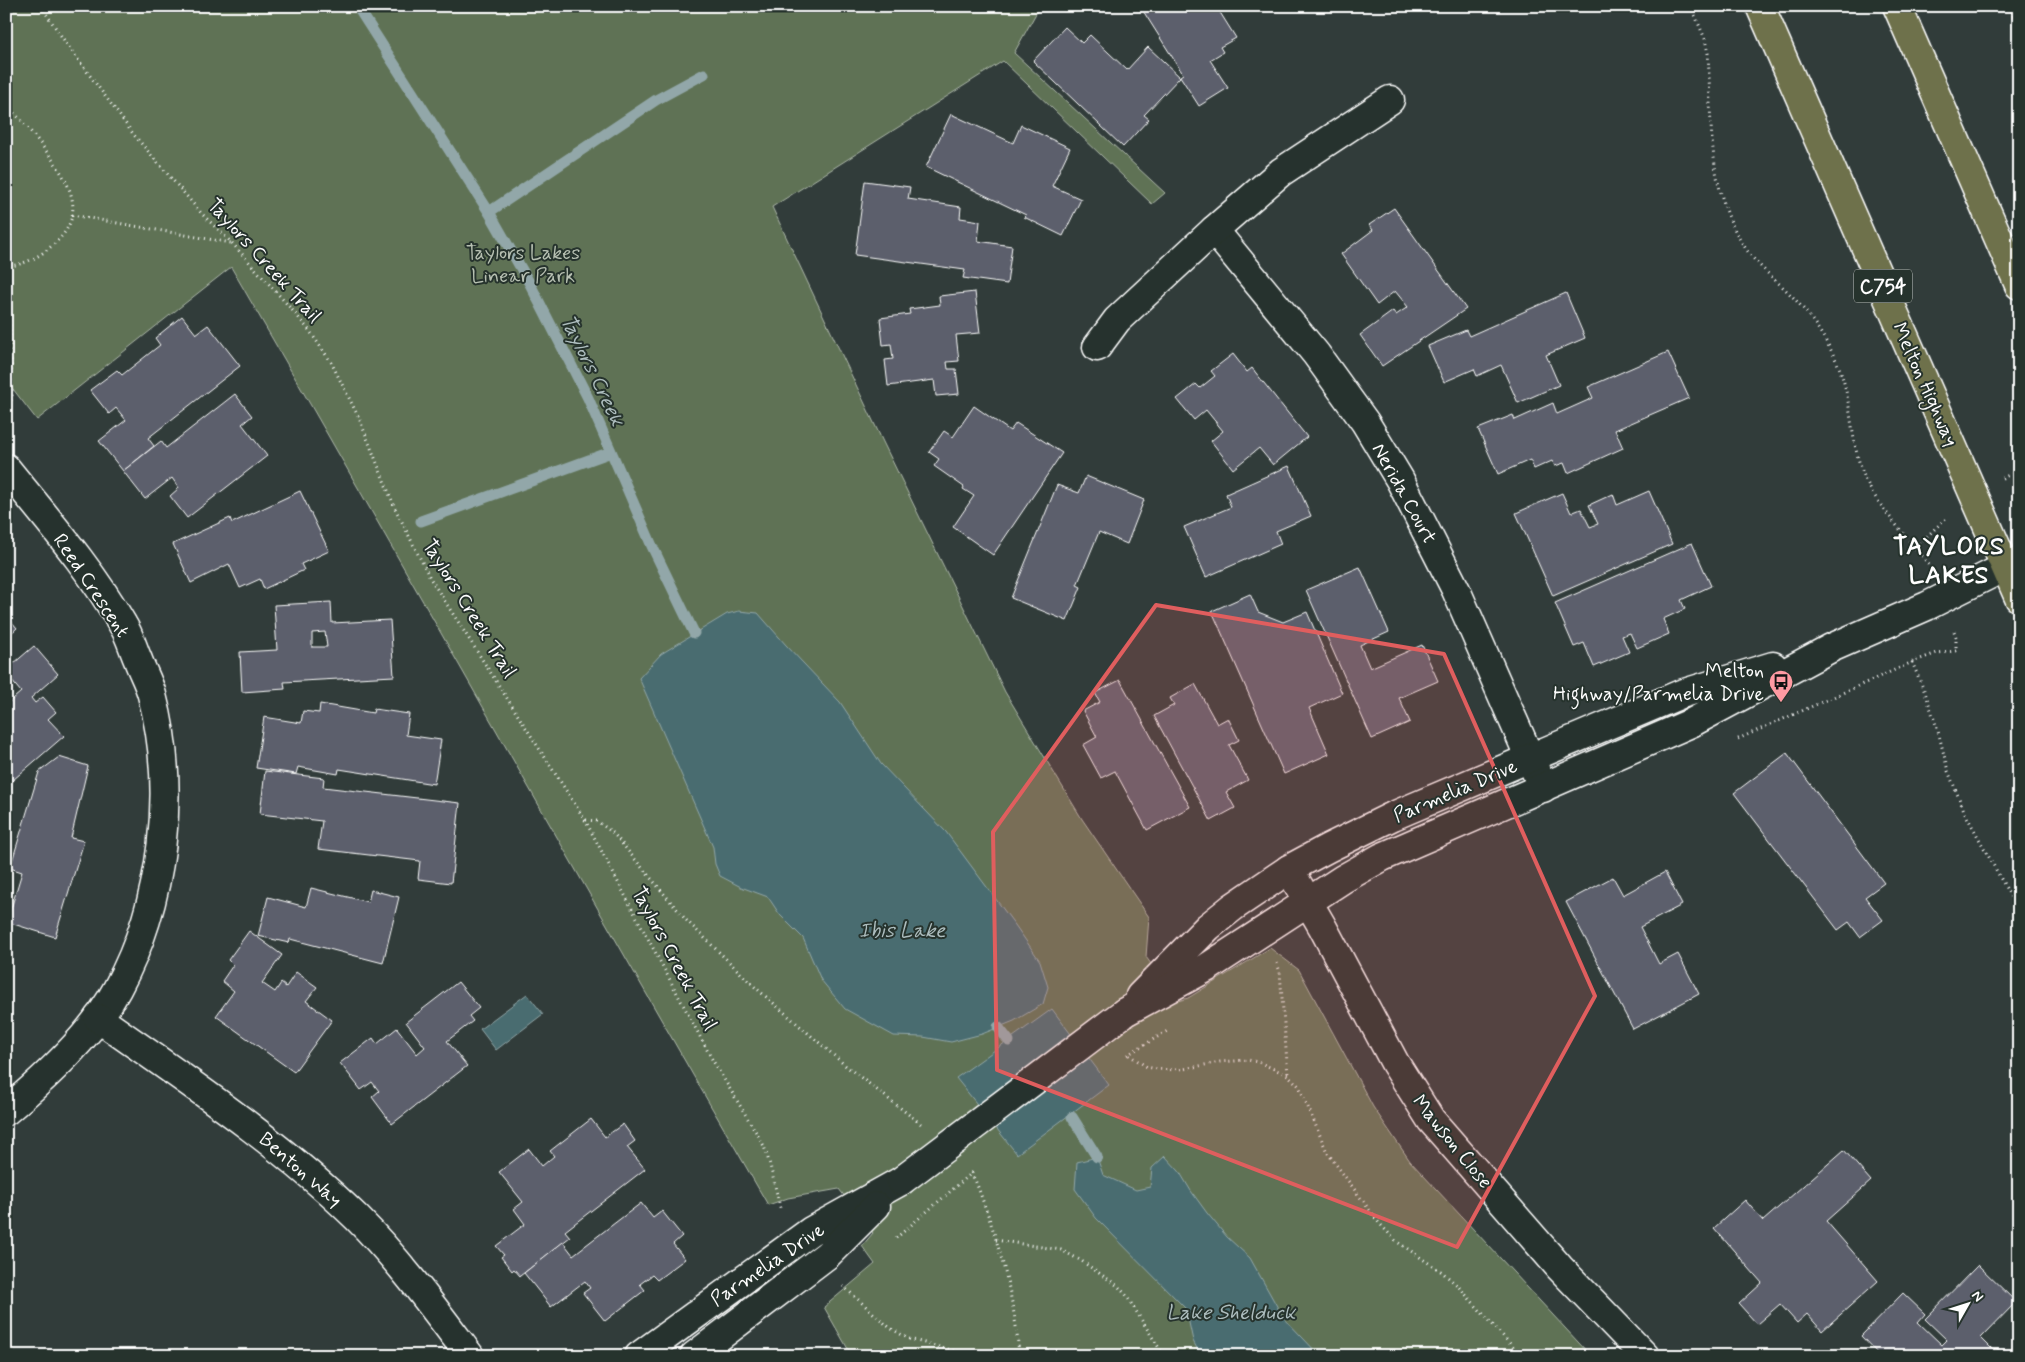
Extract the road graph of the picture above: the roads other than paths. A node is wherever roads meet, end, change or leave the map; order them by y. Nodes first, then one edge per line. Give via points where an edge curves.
1 (1760, 6) edge
2 (1897, 6) edge
3 (1390, 100) dead end
4 (1214, 230) junction
5 (2019, 285) edge
6 (1097, 347) dead end
7 (6, 468) edge
8 (2012, 563) edge
9 (2019, 598) edge
10 (1831, 648) junction
11 (1529, 758) junction
12 (1543, 788) junction
13 (1289, 869) junction
14 (1308, 901) junction
15 (1182, 968) junction
16 (98, 1018) junction
17 (6, 1111) edge
18 (851, 1219) junction
19 (470, 1356) edge
20 (639, 1356) edge
21 (694, 1356) edge
22 (1646, 1356) edge

1 - 8 highway, Melton Highway / C754
2 - 5 highway
3 - 4 street via 1281,172
4 - 6 street via 1117,320
4 - 11 street, Nerida Court via 1316,354 1365,422 1456,590
7 - 16 street, Reed Crescent via 78,559 124,626 152,694 164,761 164,830 155,891 121,980
8 - 9 highway, Melton Highway / C754
8 - 10 street, Parmelia Drive via 1927,606
10 - 11 street, Parmelia Drive via 1680,694
10 - 12 street, Parmelia Drive via 1691,723
11 - 12 street, Nerida Court
11 - 13 street, Parmelia Drive via 1369,827
12 - 14 street, Parmelia Drive via 1382,857
13 - 14 street, Mawson Close
13 - 15 street, Parmelia Drive via 1202,932
14 - 15 street, Parmelia Drive
14 - 22 street, Mawson Close via 1395,1063 1431,1120 1554,1261
15 - 18 street, Parmelia Drive, bridge
16 - 17 street, Reed Crescent via 63,1058
16 - 19 street, Benton Way via 238,1116 311,1176 357,1218 406,1272
18 - 20 street, Parmelia Drive via 798,1240
18 - 21 street, Parmelia Drive via 827,1255

